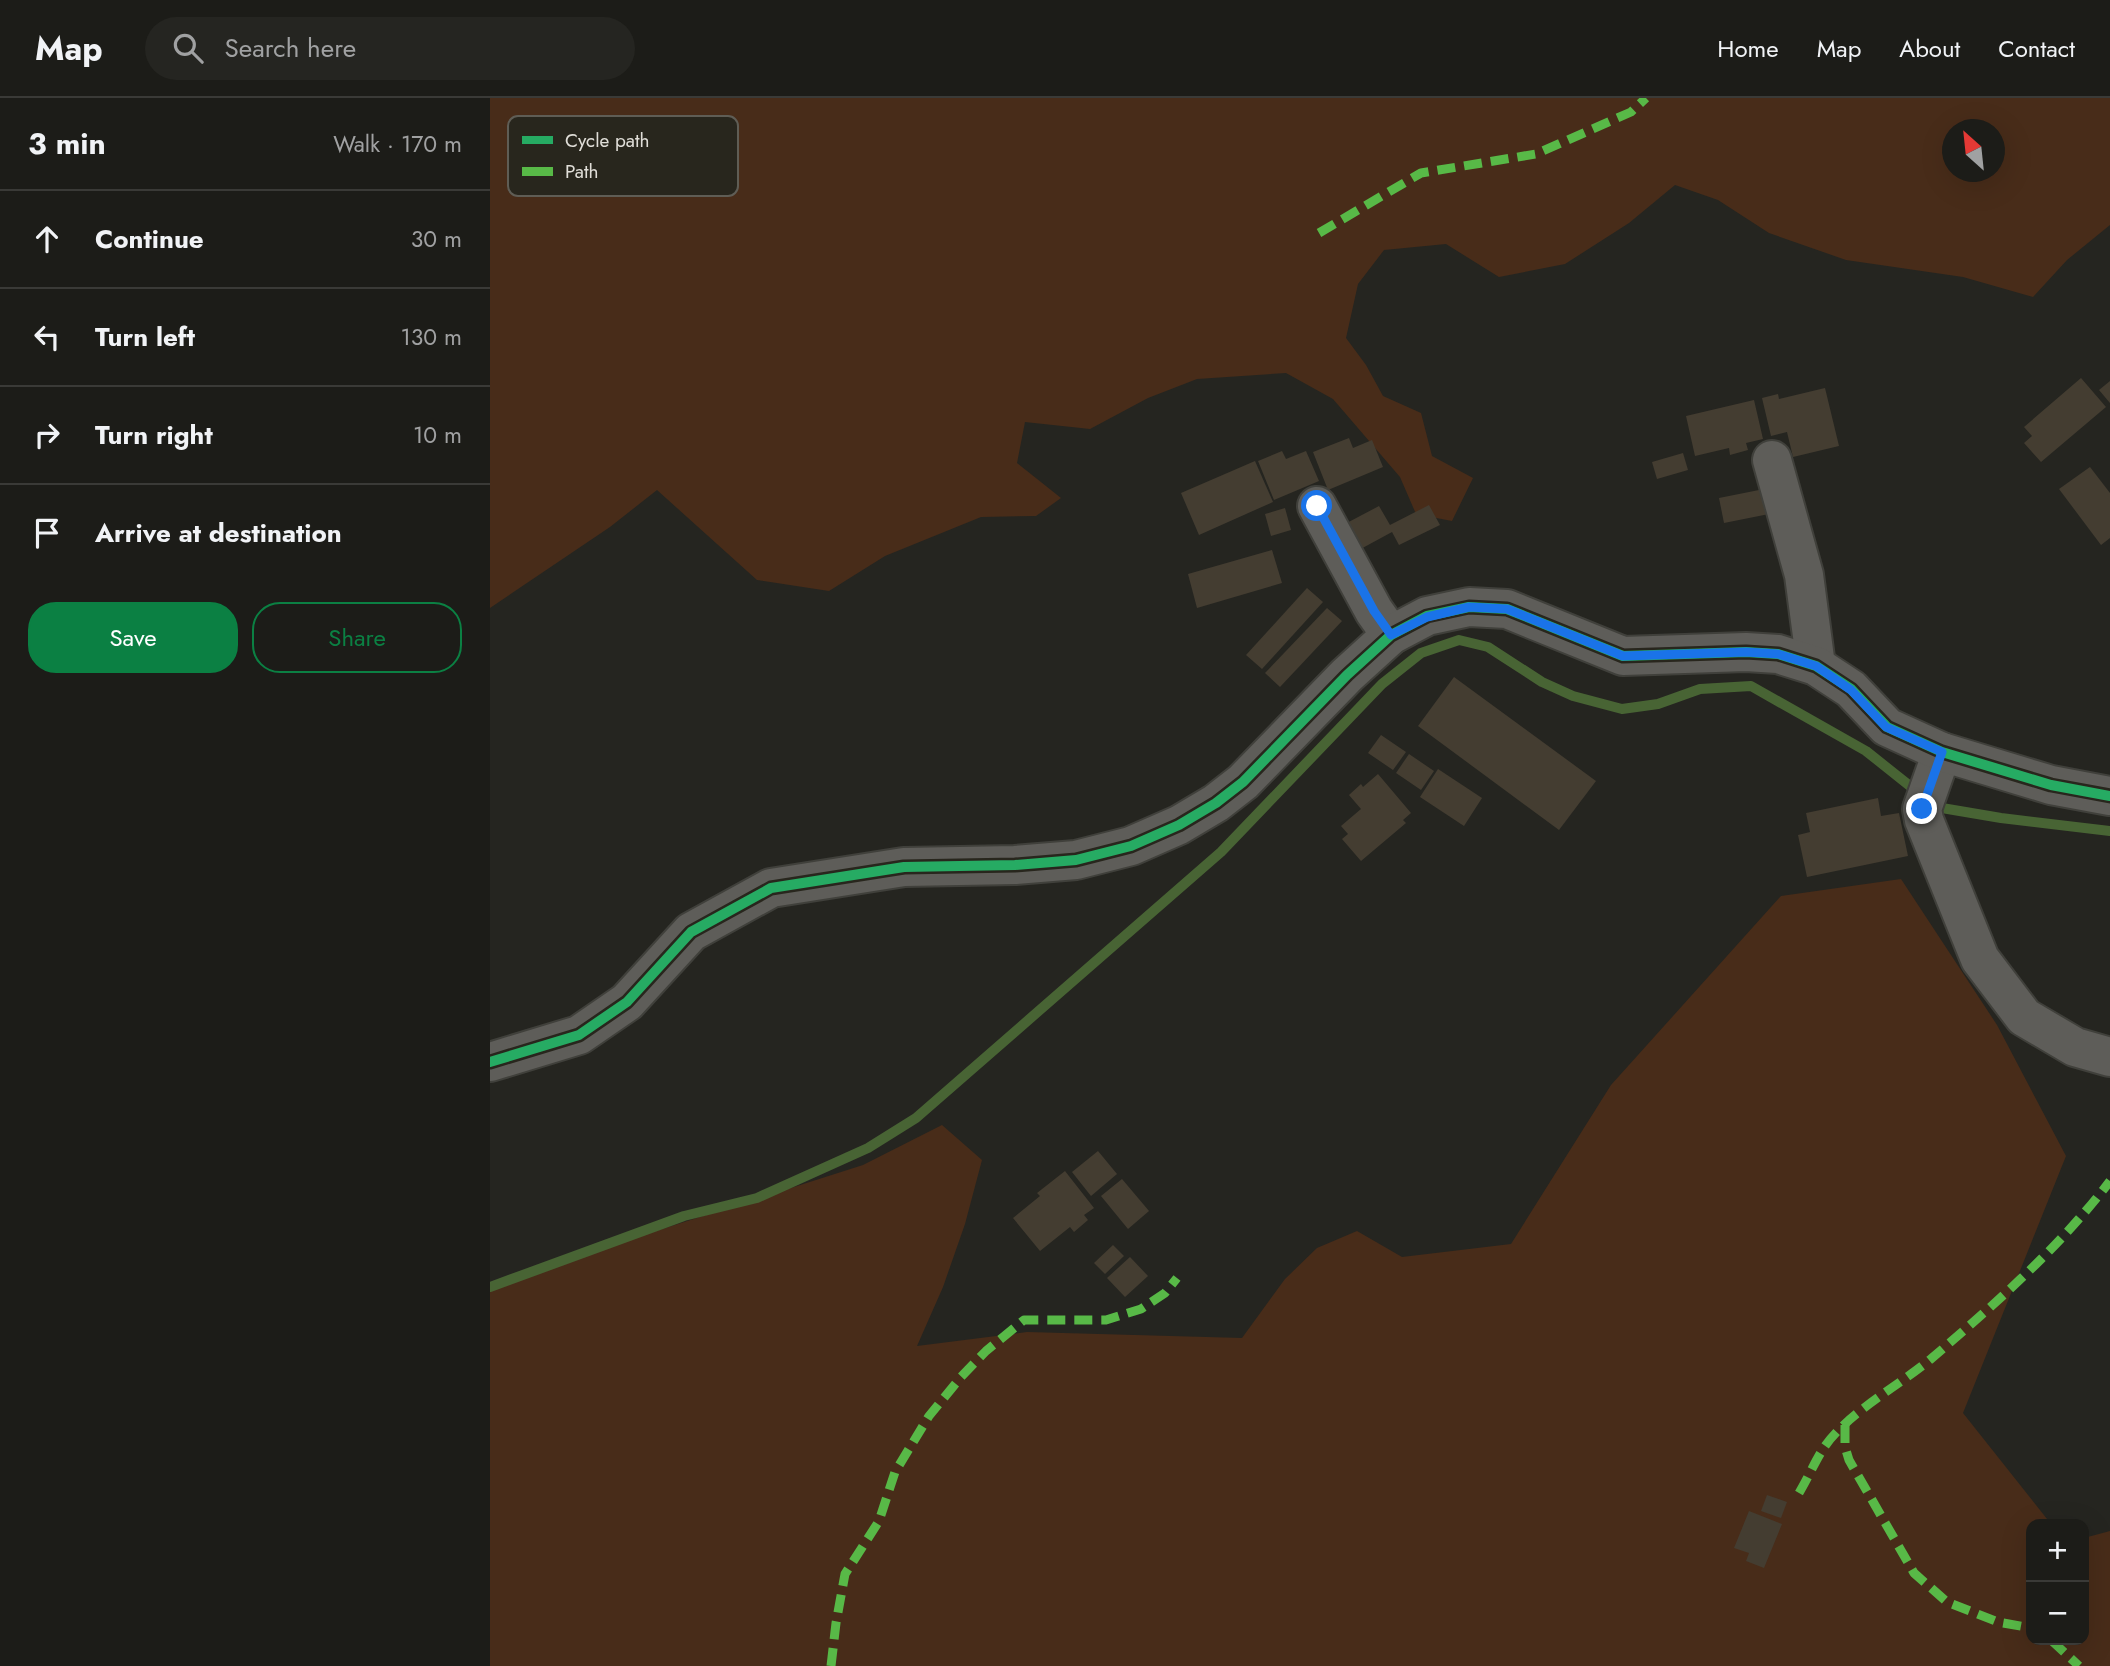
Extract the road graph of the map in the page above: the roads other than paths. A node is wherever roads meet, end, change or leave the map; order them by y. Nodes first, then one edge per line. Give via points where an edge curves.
1 (1772, 460) dead end
2 (1317, 506) dead end
3 (1391, 635) junction
4 (1816, 666) junction
5 (1939, 762) junction
6 (2110, 796) edge
7 (2110, 1057) edge
8 (490, 1062) edge

1 - 4 street via 1804,575
2 - 3 street
3 - 4 street via 1427,617 1458,609 1507,609 1623,656 1746,652 1778,654
3 - 8 street via 1244,782 1179,825 1131,846 1076,860 904,867 771,888 691,932 627,1002 579,1035
4 - 5 street via 1851,690 1886,727
5 - 6 street
5 - 7 street via 1922,809 1924,820 1980,959 2024,1017 2075,1047

